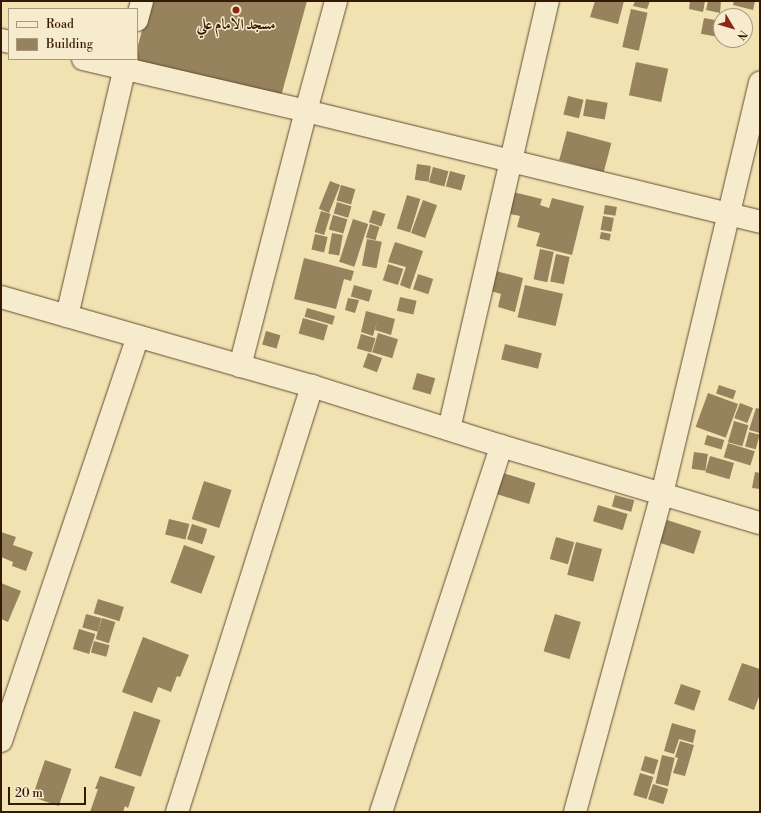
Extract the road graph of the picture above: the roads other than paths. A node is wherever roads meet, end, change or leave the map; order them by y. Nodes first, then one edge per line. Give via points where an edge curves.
1 (142, 1) edge
2 (336, 1) edge
3 (548, 1) edge
4 (138, 16) edge
5 (92, 60) edge
6 (126, 64) edge
7 (760, 82) edge
8 (306, 111) junction
9 (510, 162) junction
10 (728, 213) junction
11 (760, 222) edge
12 (1, 297) edge
13 (67, 316) junction
14 (138, 337) junction
15 (240, 366) junction
16 (312, 386) junction
17 (449, 429) junction
18 (501, 446) junction
19 (662, 494) junction
20 (760, 523) edge
21 (1, 741) edge
22 (177, 812) edge
23 (382, 812) edge
24 (574, 812) edge

1 - 4 street
2 - 8 street
3 - 9 street
5 - 6 street
6 - 8 street
6 - 13 street
7 - 10 street
8 - 9 street
8 - 15 street
9 - 10 street
9 - 17 street
10 - 11 street
10 - 19 street
12 - 13 street
13 - 14 street
14 - 15 street
14 - 21 street
15 - 16 street
16 - 17 street
16 - 22 street
17 - 18 street
18 - 19 street
18 - 23 street
19 - 20 street
19 - 24 street

